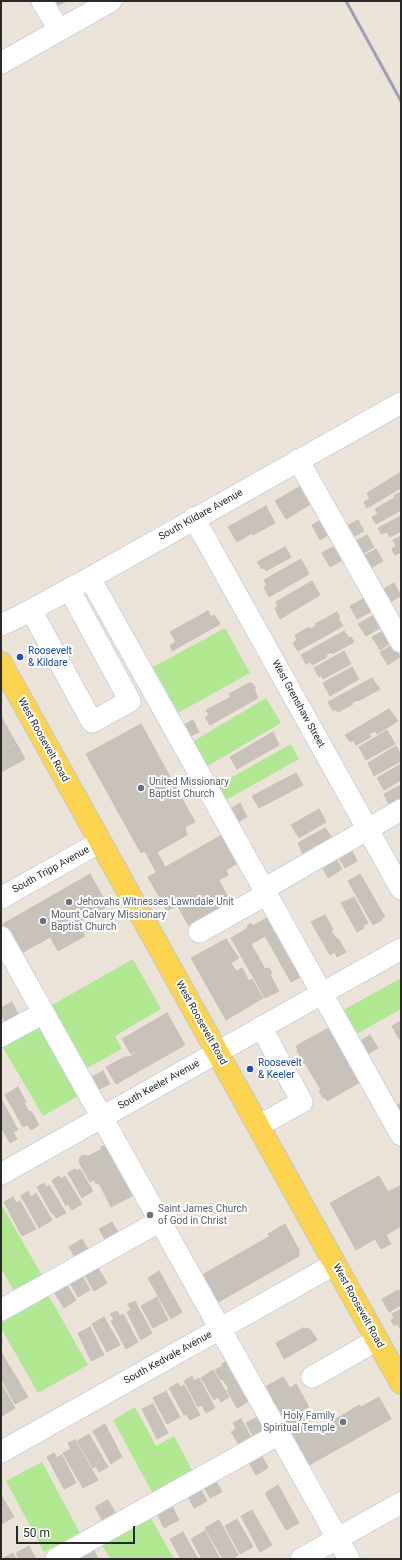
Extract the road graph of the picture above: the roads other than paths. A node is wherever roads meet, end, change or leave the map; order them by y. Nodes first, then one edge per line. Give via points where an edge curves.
1 (42, 1) edge
2 (112, 1) edge
3 (59, 30) junction
4 (1, 63) edge
5 (401, 403) edge
6 (298, 460) junction
7 (194, 518) junction
8 (90, 578) junction
9 (69, 589) junction
10 (31, 610) junction
11 (1, 625) edge
12 (401, 642) edge
13 (1, 663) edge
14 (401, 810) edge
15 (368, 829) junction
16 (100, 842) junction
17 (401, 889) edge
18 (265, 891) junction
19 (1, 898) edge
20 (199, 932) dead end
21 (1, 937) edge
22 (401, 949) edge
23 (322, 993) junction
24 (43, 1013) junction
25 (261, 1027) junction
26 (1, 1036) edge
27 (217, 1052) junction
28 (102, 1117) junction
29 (258, 1126) junction
30 (401, 1135) edge
31 (1, 1174) edge
32 (160, 1221) junction
33 (335, 1264) junction
34 (1, 1310) edge
35 (220, 1328) junction
36 (377, 1340) junction
37 (312, 1377) dead end
38 (401, 1383) edge
39 (279, 1434) junction
40 (1, 1452) edge
41 (401, 1503) edge
42 (338, 1538) junction
43 (56, 1559) edge
44 (301, 1559) edge
45 (349, 1559) edge

1 - 3 street
2 - 3 street
3 - 4 street
5 - 6 street, South Kildare Avenue
6 - 7 street, South Kildare Avenue
6 - 12 street
7 - 8 street, South Kildare Avenue
7 - 15 street, West Grenshaw Street
8 - 9 street, South Kildare Avenue
8 - 18 street
9 - 10 street, South Kildare Avenue
9 - 10 street via 130,701 92,722
10 - 11 street, South Kildare Avenue
13 - 16 main road, West Roosevelt Road
14 - 15 street
15 - 17 street, West Grenshaw Street
15 - 18 street
16 - 19 street, South Tripp Avenue
16 - 27 main road, West Roosevelt Road
18 - 20 street
18 - 23 street
21 - 24 street
22 - 23 street, South Keeler Avenue
23 - 25 street, South Keeler Avenue
23 - 30 street
24 - 26 street
24 - 28 street
25 - 27 street, South Keeler Avenue
25 - 29 street via 302,1102
27 - 28 street, South Keeler Avenue
27 - 29 main road, West Roosevelt Road
28 - 31 street, South Keeler Avenue
28 - 32 street
29 - 33 main road, West Roosevelt Road
32 - 34 street
32 - 35 street
33 - 35 street, South Kedvale Avenue
33 - 36 main road, West Roosevelt Road
35 - 39 street
35 - 40 street, South Kedvale Avenue
36 - 37 street
36 - 38 main road, West Roosevelt Road
39 - 42 street
39 - 43 street
41 - 42 street
42 - 44 street
42 - 45 street

